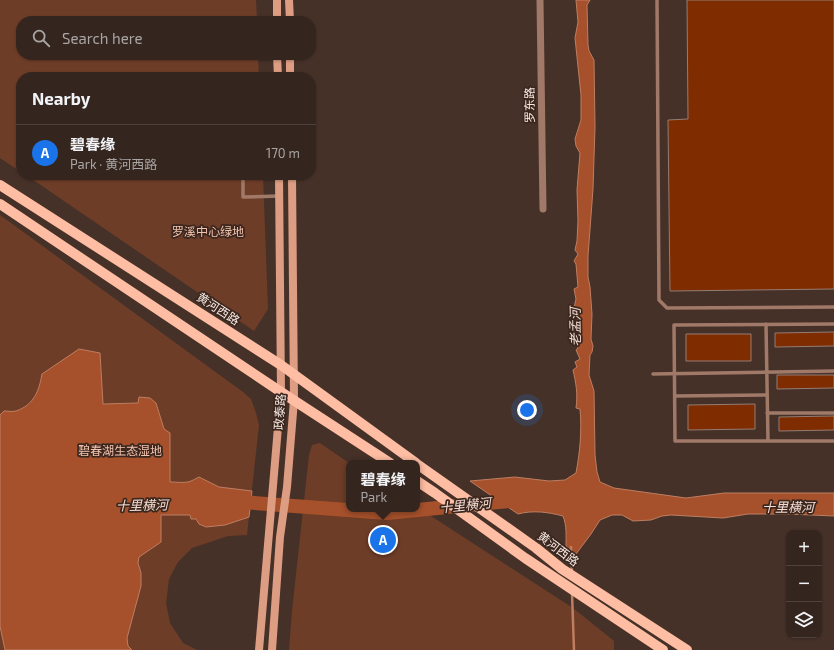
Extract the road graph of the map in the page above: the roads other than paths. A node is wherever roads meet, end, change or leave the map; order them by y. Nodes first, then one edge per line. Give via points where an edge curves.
1 (277, 0) edge
2 (289, 0) edge
3 (540, 0) edge
4 (657, 0) edge
5 (277, 16) edge
6 (290, 16) edge
7 (277, 60) edge
8 (290, 60) edge
9 (278, 72) edge
10 (290, 72) edge
11 (243, 180) edge
12 (279, 180) edge
13 (292, 180) edge
14 (0, 185) edge
15 (279, 196) junction
16 (0, 204) edge
17 (543, 209) dead end
18 (834, 307) edge
19 (766, 324) junction
20 (834, 324) edge
21 (281, 365) junction
22 (834, 371) edge
23 (767, 372) junction
24 (675, 373) junction
25 (294, 374) junction
26 (653, 374) dead end
27 (281, 392) junction
28 (767, 395) junction
29 (675, 396) junction
30 (294, 400) junction
31 (767, 413) junction
32 (834, 413) edge
33 (768, 441) junction
34 (834, 441) edge
35 (385, 460) edge
36 (413, 460) edge
37 (420, 465) edge
38 (420, 483) edge
39 (259, 650) edge
40 (272, 650) edge
41 (663, 650) edge
42 (687, 650) edge

1 - 5 main road
2 - 6 main road
3 - 17 street, 罗东路
4 - 18 lane via 659,300 667,308
7 - 9 main road
8 - 10 main road
11 - 15 lane via 244,197
12 - 15 main road, 政泰路
13 - 25 main road, 政泰路
14 - 21 main road, 黄河西路
15 - 21 main road, 政泰路
16 - 27 main road
19 - 20 lane
19 - 23 lane
19 - 24 lane via 674,324
21 - 25 main road, 黄河西路
21 - 27 main road, 政泰路
22 - 23 lane
23 - 24 lane
23 - 28 lane
24 - 26 lane
24 - 29 lane
25 - 30 main road, 政泰路
25 - 36 main road, 黄河西路
27 - 30 main road
27 - 39 main road, 政泰路
28 - 29 lane
28 - 31 lane
29 - 33 lane via 675,442
30 - 35 main road
30 - 40 main road, 政泰路
31 - 32 lane
31 - 33 lane
33 - 34 lane
37 - 42 main road, 黄河西路 via 562,569
38 - 41 main road via 564,586

